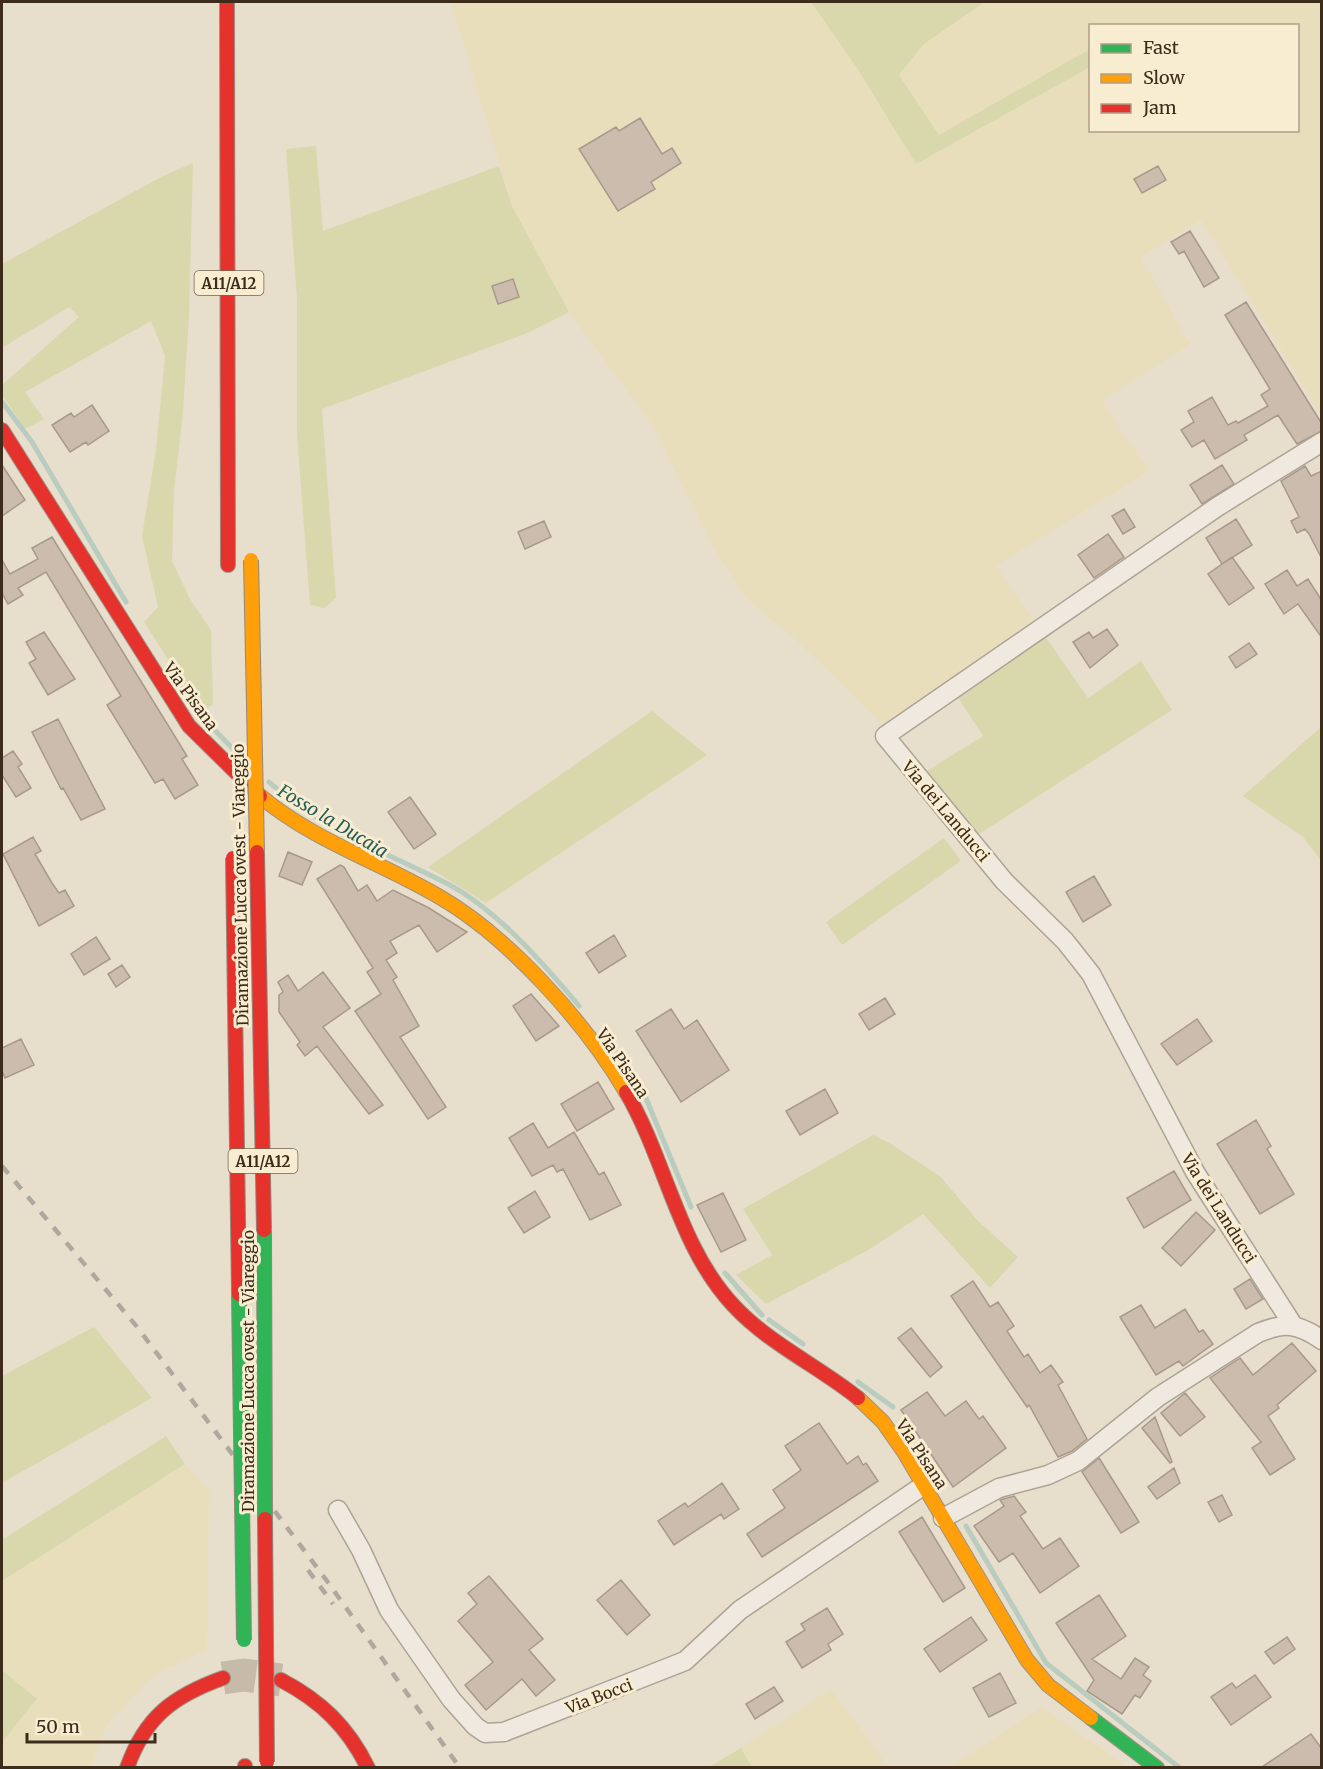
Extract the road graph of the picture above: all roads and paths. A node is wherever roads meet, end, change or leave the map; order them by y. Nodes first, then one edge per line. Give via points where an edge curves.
1 (227, 2) edge
2 (2, 430) edge
3 (1322, 442) edge
4 (251, 554) dead end
5 (228, 571) dead end
6 (231, 753) dead end
7 (232, 789) dead end
8 (233, 847) dead end
9 (1293, 1324) junction
10 (1322, 1340) edge
11 (924, 1485) junction
12 (338, 1510) dead end
13 (943, 1518) junction
14 (244, 1660) dead end
15 (224, 1678) tunnel mouth
16 (281, 1680) tunnel mouth
17 (267, 1765) edge
18 (127, 1767) edge
19 (368, 1767) edge
20 (1157, 1767) edge

1 - 5 main road, A11/A12
2 - 11 main road, Via Pisana via 189,726 214,754 291,822 455,903 477,919 540,982 621,1083 694,1246 722,1292 758,1330 872,1411
3 - 9 street, Via dei Landucci via 1217,507 885,736 1004,881 1065,941 1091,974 1195,1172
4 - 17 main road, Diramazione Lucca ovest - Viareggio / A11/A12, bridge via 263,1139
6 - 7 main road, Diramazione Lucca ovest - Viareggio
8 - 14 main road, Diramazione Lucca ovest - Viareggio / A11/A12, bridge
9 - 10 street
9 - 13 street via 1258,1333 1211,1360 1078,1461 1048,1475 999,1488
11 - 12 street, Via Bocci via 740,1610 685,1661 504,1732 485,1733 451,1699 389,1610 362,1550
11 - 13 main road, Via Pisana
13 - 20 main road, Via Pisana via 1016,1644 1039,1675
15 - 18 main road via 181,1694 160,1711 134,1749
16 - 19 main road via 333,1713

